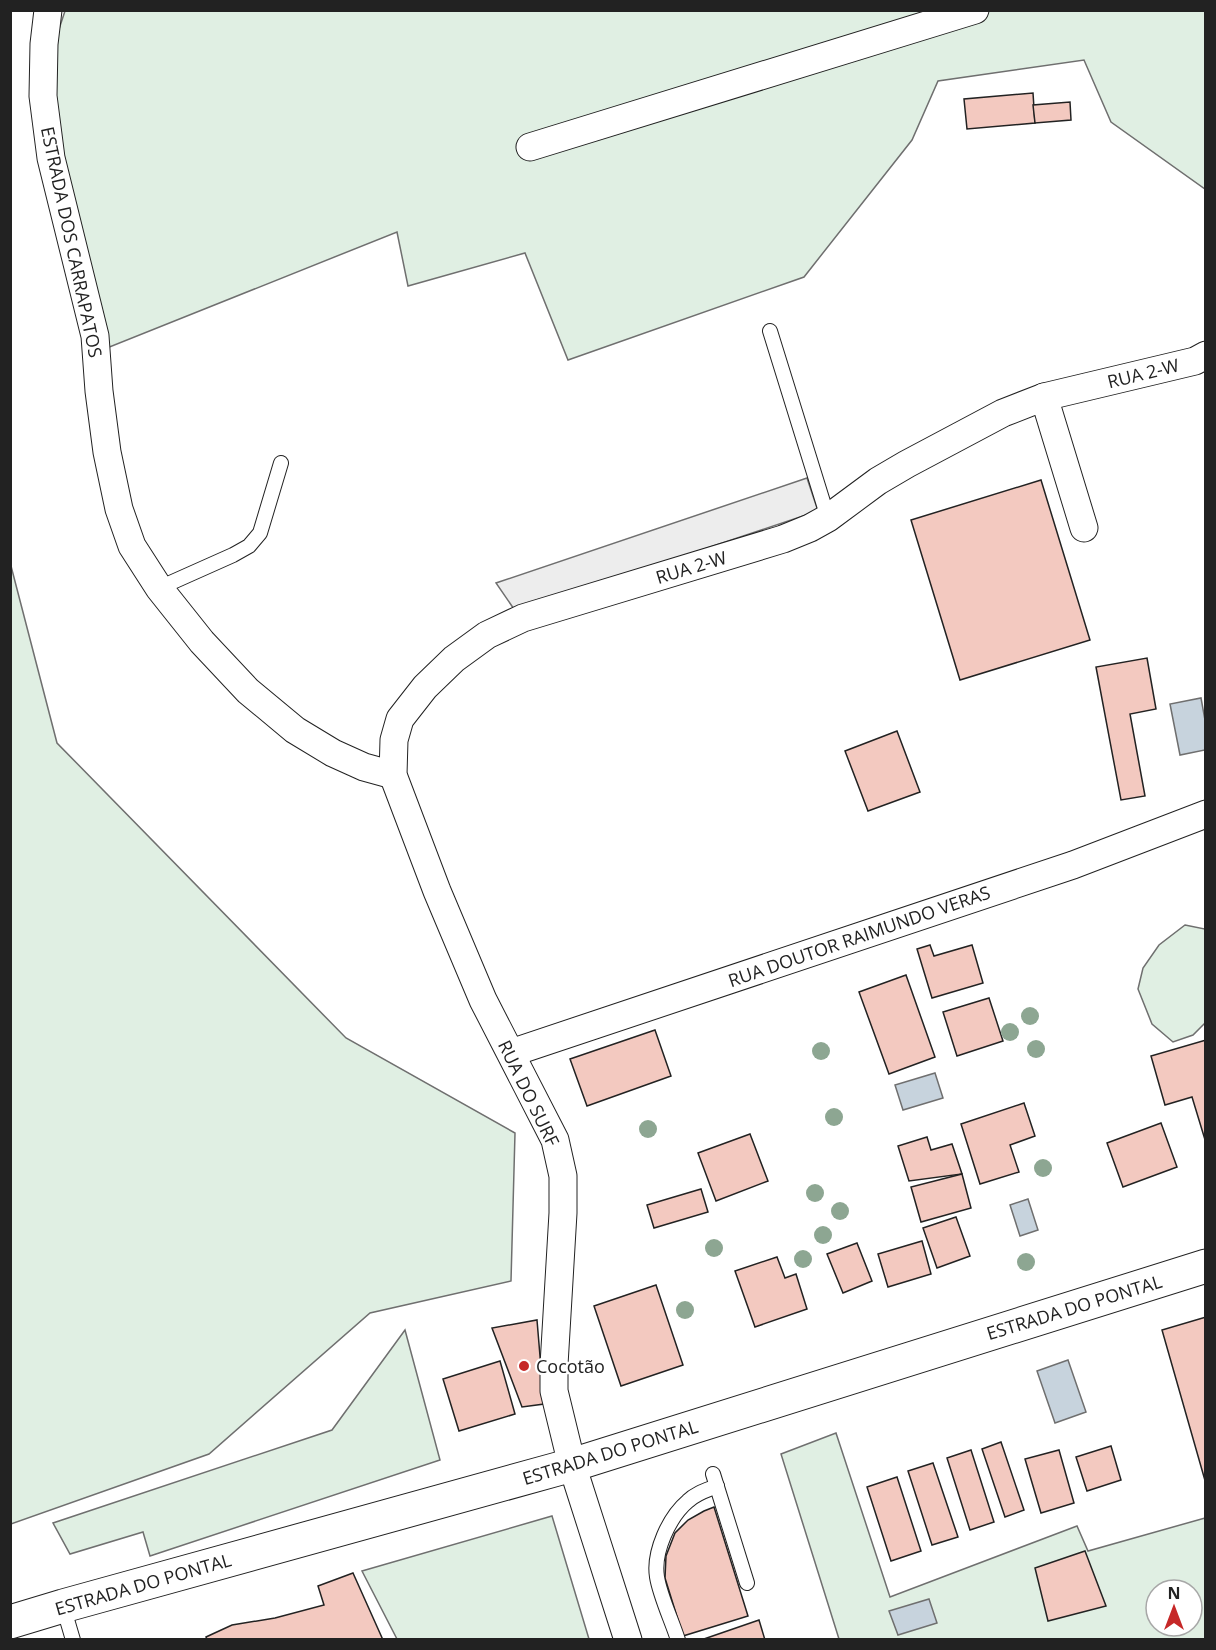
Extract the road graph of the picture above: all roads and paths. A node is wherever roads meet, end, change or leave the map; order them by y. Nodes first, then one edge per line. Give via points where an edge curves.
1 (48, 10) edge
2 (975, 10) edge
3 (530, 147) dead end
4 (770, 331) dead end
5 (1206, 355) edge
6 (1044, 397) junction
7 (281, 463) dead end
8 (828, 518) junction
9 (1084, 528) dead end
10 (159, 588) junction
11 (393, 776) junction
12 (1206, 814) edge
13 (511, 1053) junction
14 (1206, 1266) edge
15 (572, 1465) junction
16 (747, 1583) dead end
17 (63, 1606) junction
18 (10, 1622) edge
19 (73, 1640) edge
20 (628, 1640) edge
21 (678, 1640) edge

1 - 10 street, ESTRADA DOS CARRAPATOS via 43,96 51,158 95,336 107,452 119,509 132,546
2 - 3 street
4 - 8 lane
5 - 6 street, RUA 2-W
6 - 8 street, RUA 2-W via 1003,413 907,464
6 - 9 street
7 - 10 lane via 260,533 249,546
8 - 11 street, RUA 2-W via 783,539 523,618 487,635 425,687 400,719 394,740
10 - 11 street, ESTRADA DOS CARRAPATOS via 248,691 295,730 333,753
11 - 13 street, RUA DO SURF via 483,1000
12 - 13 street, RUA DOUTOR RAIMUNDO VERAS via 1073,865
13 - 15 street, RUA DO SURF via 555,1140 563,1176 554,1391
14 - 15 main road, ESTRADA DO PONTAL
15 - 17 main road, ESTRADA DO PONTAL
15 - 20 street
16 - 21 lane via 715,1480 687,1501 675,1516 657,1558 657,1579
17 - 18 main road, ESTRADA DO PONTAL
17 - 19 lane

